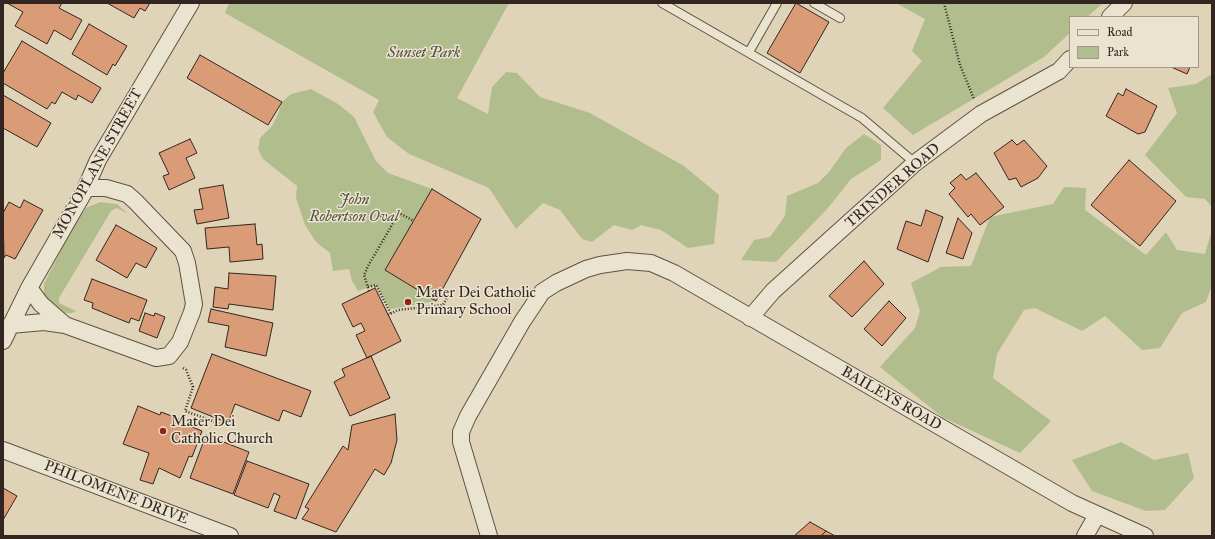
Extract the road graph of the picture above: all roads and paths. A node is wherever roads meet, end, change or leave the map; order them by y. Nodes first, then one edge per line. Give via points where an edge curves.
1 (191, 3) edge
2 (662, 3) edge
3 (777, 3) edge
4 (814, 3) edge
5 (944, 3) edge
6 (1124, 3) edge
7 (1111, 16) edge
8 (840, 18) dead end
9 (749, 52) junction
10 (1069, 60) edge
11 (981, 114) junction
12 (915, 162) junction
13 (86, 188) junction
14 (414, 221) dead end
15 (29, 288) junction
16 (450, 292) dead end
17 (750, 318) junction
18 (65, 324) junction
19 (6, 331) edge
20 (183, 368) dead end
21 (221, 424) dead end
22 (3, 450) edge
23 (1097, 515) junction
24 (230, 536) edge
25 (488, 536) edge
26 (1085, 536) edge
27 (1145, 536) edge

1 - 13 street, MONOPLANE STREET via 98,160
2 - 9 lane
3 - 9 lane
4 - 8 lane
5 - 11 path via 960,65
6 - 7 street
9 - 12 lane via 862,118
10 - 11 street, TRINDER ROAD via 1059,71
11 - 12 street, TRINDER ROAD
12 - 17 street, TRINDER ROAD via 773,291
13 - 15 street, MONOPLANE STREET
13 - 18 street via 106,188 127,194 178,244 187,261 194,300 193,310 178,345 171,354 162,358 148,356
14 - 16 path via 399,213 364,275 369,289 376,285 389,314 398,310 443,305
15 - 18 street via 41,304
15 - 19 street, MONOPLANE STREET
17 - 23 street, BAILEYS ROAD via 1063,498
17 - 25 street, BAILEYS ROAD via 667,269 651,263 617,262 592,267 570,275 545,290 522,322 462,429 460,442
18 - 19 street via 44,322
20 - 21 path via 193,387 185,410
22 - 24 street, PHILOMENE DRIVE
23 - 26 street
23 - 27 street, BAILEYS ROAD

